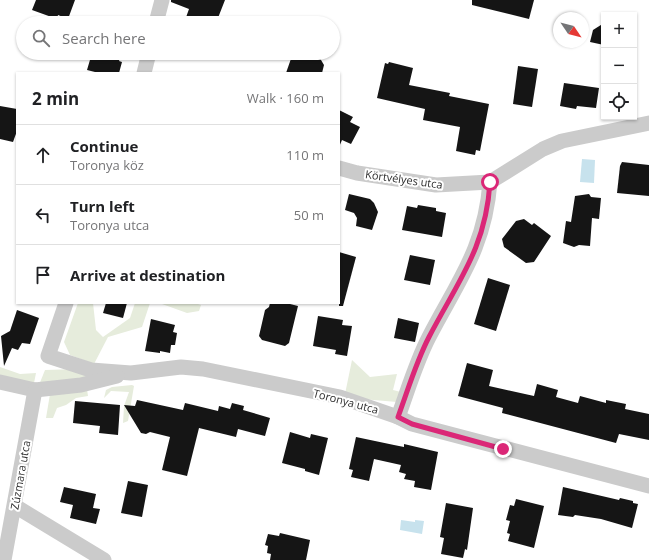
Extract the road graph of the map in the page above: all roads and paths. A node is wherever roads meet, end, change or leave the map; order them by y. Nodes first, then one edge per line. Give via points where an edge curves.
1 (162, 0) edge
2 (158, 16) edge
3 (147, 60) edge
4 (144, 72) edge
5 (649, 123) edge
6 (340, 168) edge
7 (490, 182) junction
8 (66, 304) edge
9 (131, 373) junction
10 (0, 382) edge
11 (35, 390) junction
12 (398, 417) junction
13 (649, 486) edge
14 (15, 506) junction
15 (4, 560) edge
16 (104, 560) edge

1 - 2 street
3 - 4 street
5 - 7 street, Körtvélyes utca via 562,141 543,149
6 - 7 street, Körtvélyes utca via 430,184
7 - 12 street via 485,219 474,254 429,337
8 - 9 street, Toronya utca via 48,356 91,370
9 - 11 street, Toronya utca via 81,385
9 - 12 street, Toronya utca via 181,367 203,369 340,398
10 - 11 street, Toronya utca
11 - 14 street, Zúzmara utca
12 - 13 street, Toronya utca via 412,424
14 - 15 street, Zúzmara utca
14 - 16 street

